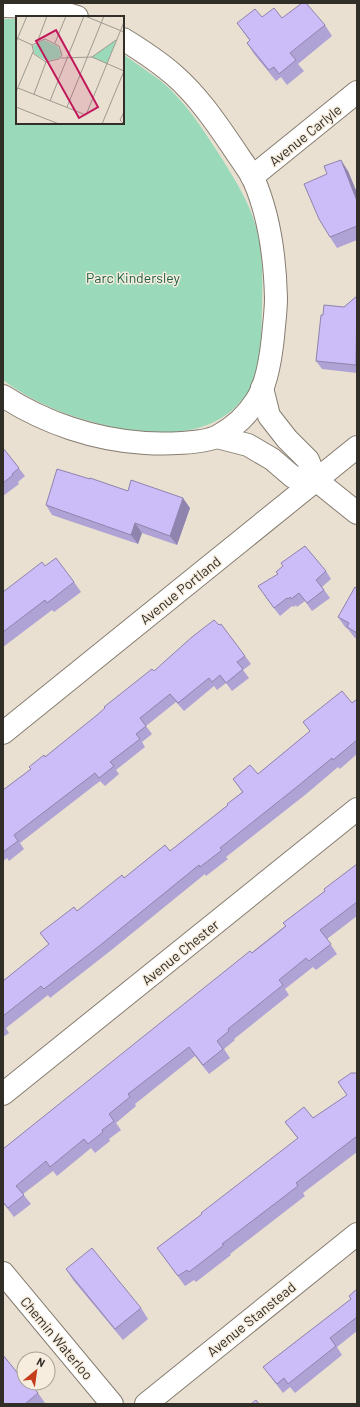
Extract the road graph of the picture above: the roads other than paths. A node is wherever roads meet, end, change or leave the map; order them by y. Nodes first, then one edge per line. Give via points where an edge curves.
1 (46, 5) edge
2 (3, 6) edge
3 (74, 16) edge
4 (124, 40) edge
5 (357, 92) edge
6 (252, 177) junction
7 (262, 388) junction
8 (3, 396) edge
9 (217, 437) junction
10 (357, 447) edge
11 (316, 480) junction
12 (357, 513) edge
13 (3, 733) edge
14 (357, 809) edge
15 (3, 1094) edge
16 (357, 1234) edge
17 (3, 1272) edge
18 (112, 1404) edge
19 (146, 1404) edge

1 - 2 street
1 - 3 street
4 - 6 street via 176,76 216,123
5 - 6 street, Avenue Carlyle
6 - 7 street via 270,231 274,257 276,300 270,360
7 - 9 street via 257,400 242,418
7 - 11 street via 269,416 308,460
8 - 9 street via 18,406 64,426 130,442 186,443
9 - 11 street via 248,445 272,459 293,477
10 - 11 street, Avenue Portland
11 - 12 street
11 - 13 street, Avenue Portland
14 - 15 street, Avenue Chester
16 - 19 street, Avenue Stanstead
17 - 18 street, Chemin Waterloo

